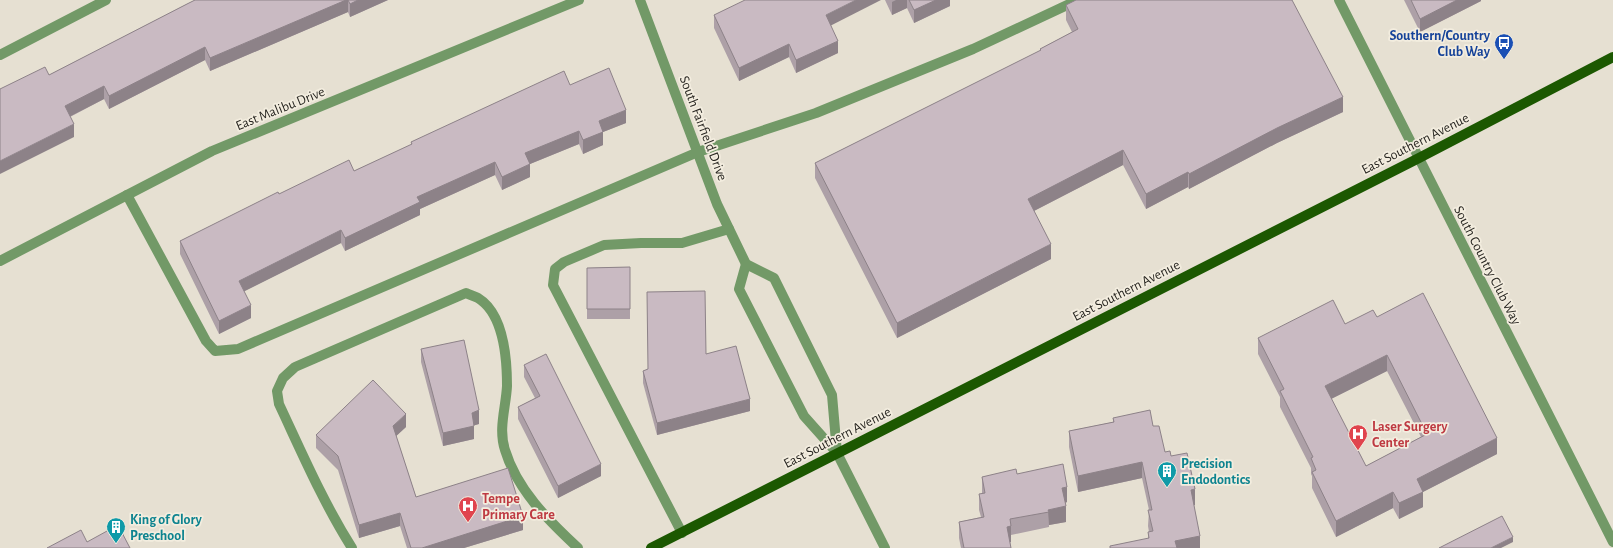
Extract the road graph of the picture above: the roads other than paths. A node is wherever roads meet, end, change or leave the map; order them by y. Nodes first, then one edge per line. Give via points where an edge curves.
1 (106, 0) edge
2 (579, 0) edge
3 (640, 0) edge
4 (1078, 0) edge
5 (1339, 0) edge
6 (0, 55) edge
7 (1613, 56) edge
8 (698, 152) junction
9 (1419, 158) junction
10 (127, 195) junction
11 (730, 229) junction
12 (0, 261) edge
13 (746, 264) junction
14 (837, 453) junction
15 (682, 533) junction
16 (1613, 542) edge
17 (352, 548) edge
18 (578, 548) edge
19 (651, 548) edge
20 (885, 548) edge

1 - 6 street
2 - 10 street, East Malibu Drive via 212,151
3 - 8 street, South Fairfield Drive
4 - 8 street via 973,49 816,113
5 - 9 street, South Country Club Way
7 - 9 main road, East Southern Avenue
8 - 10 street via 238,349 215,351 206,341
8 - 11 street, South Fairfield Drive via 717,204
9 - 14 main road, East Southern Avenue
9 - 16 street, South Country Club Way
10 - 12 street, East Malibu Drive
11 - 13 street, South Fairfield Drive
11 - 15 street via 682,243 604,245 564,262 555,269 553,285
13 - 14 street via 739,289 804,416
13 - 14 street via 774,278 832,395
14 - 15 main road, East Southern Avenue
14 - 20 street
15 - 19 main road, East Southern Avenue
17 - 18 street via 320,491 279,404 277,390 283,378 295,367 466,293 478,298 488,307 498,322 504,342 507,386 502,429 504,448 511,466 525,492 543,514

